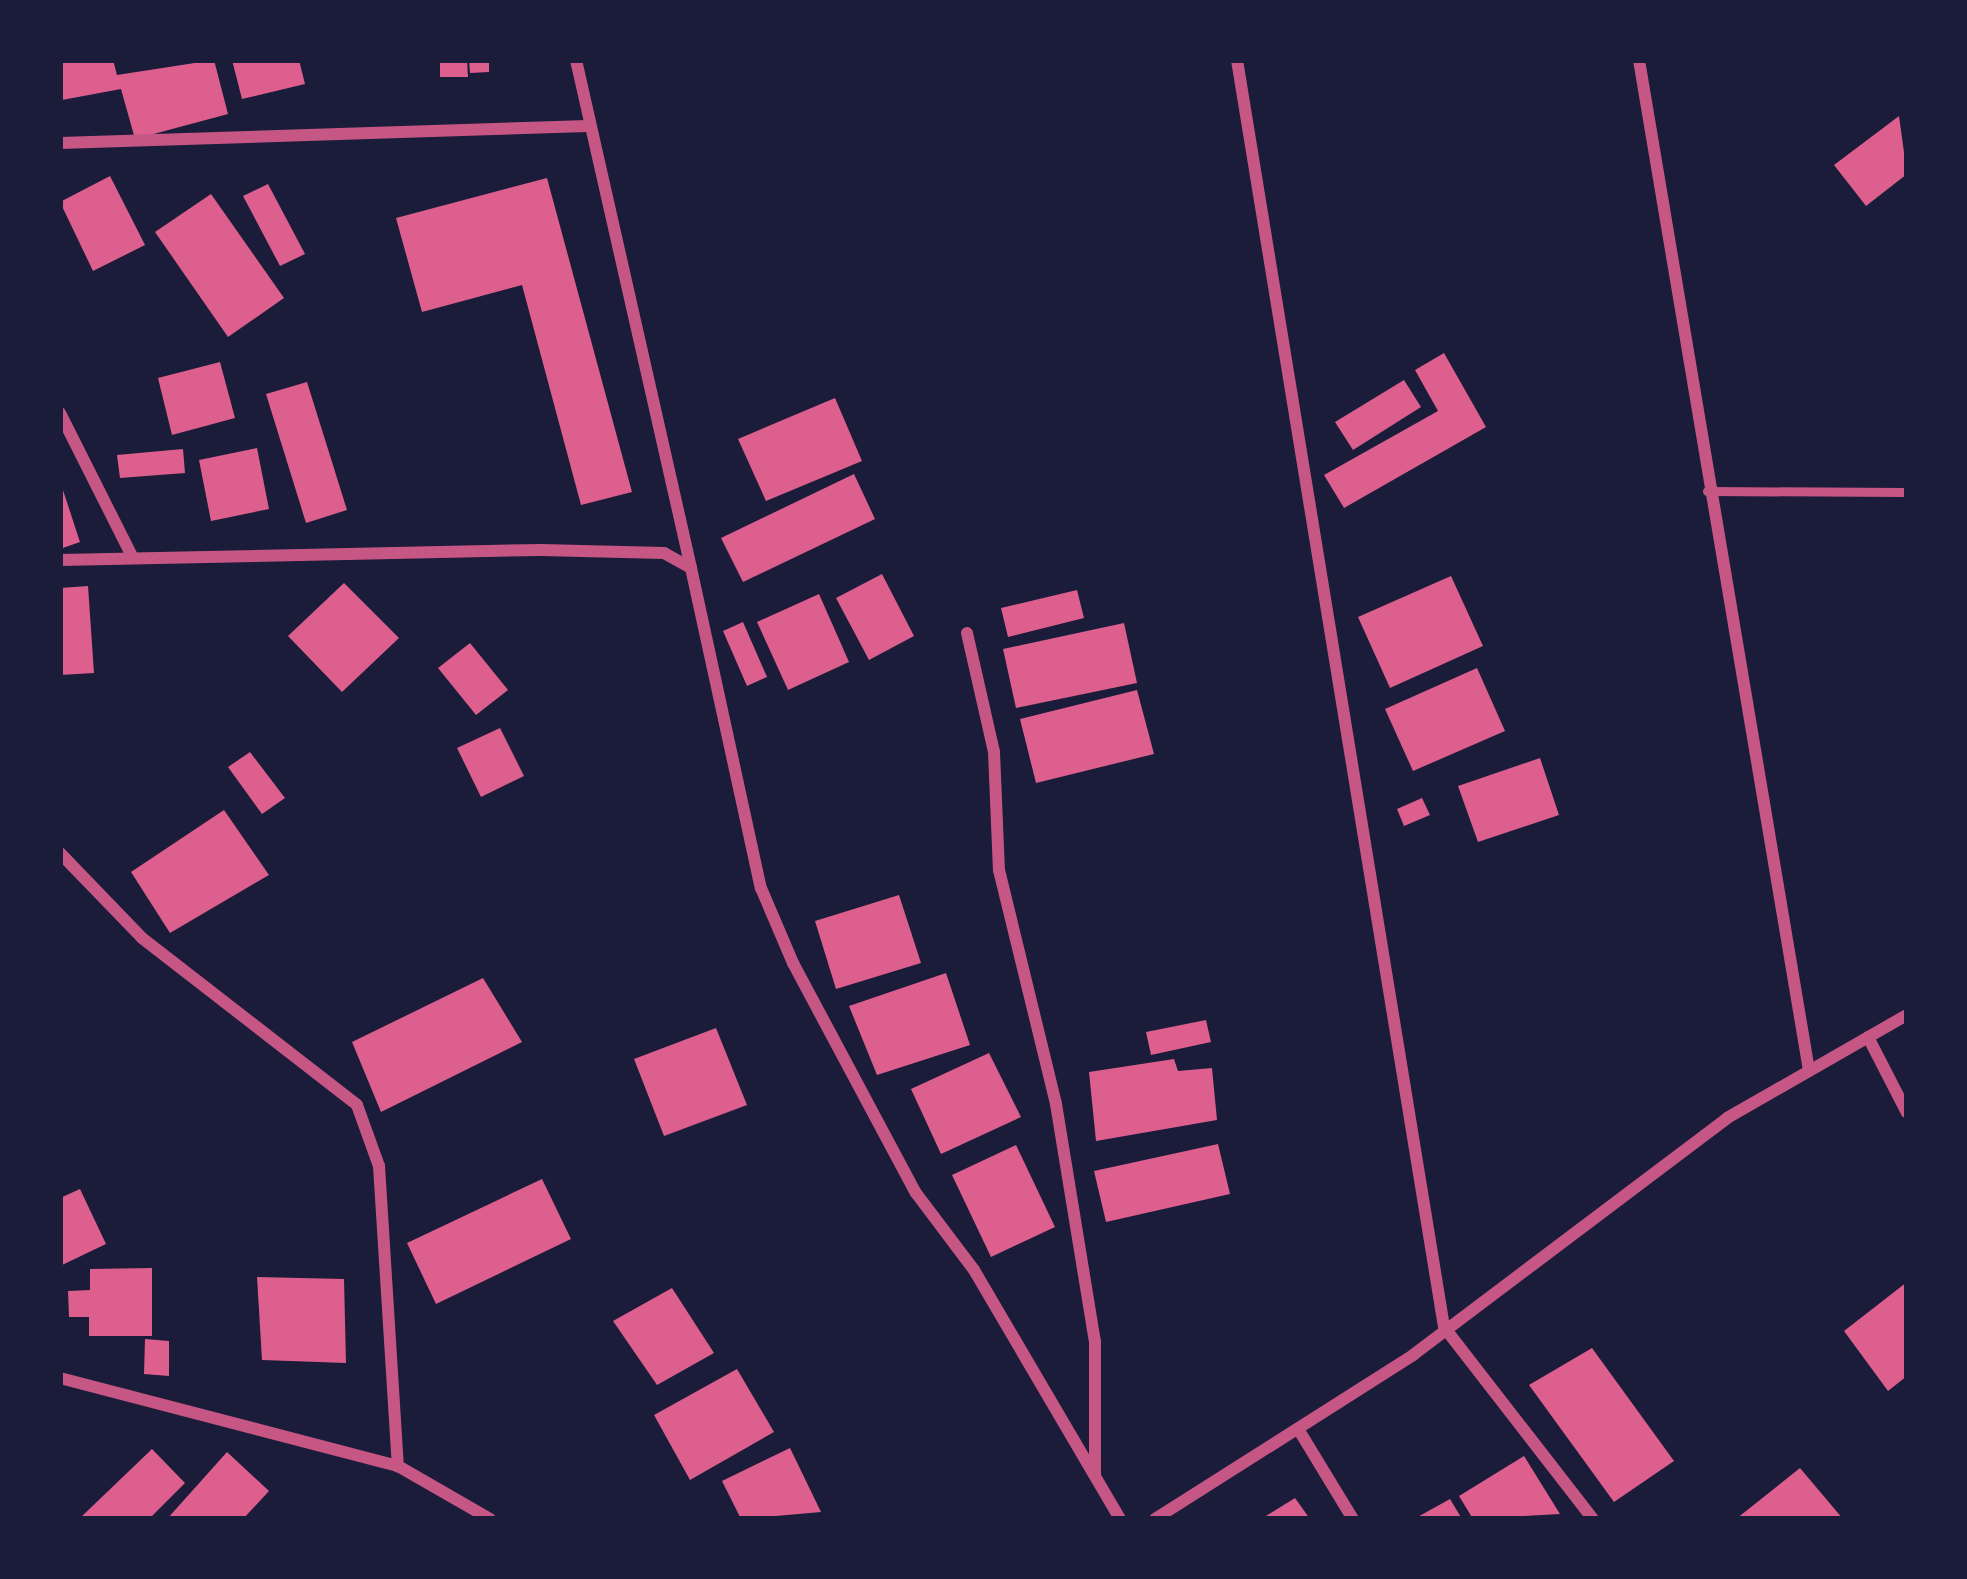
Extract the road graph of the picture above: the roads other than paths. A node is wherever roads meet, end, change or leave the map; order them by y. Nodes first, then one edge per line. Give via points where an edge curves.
1 (576, 60) edge
2 (1237, 60) edge
3 (1640, 60) edge
4 (588, 126) junction
5 (60, 143) edge
6 (60, 413) edge
7 (1707, 491) junction
8 (1907, 492) edge
9 (132, 556) junction
10 (60, 560) edge
11 (691, 568) junction
12 (967, 633) dead end
13 (60, 853) edge
14 (1907, 1015) edge
15 (1868, 1037) junction
16 (1809, 1071) junction
17 (1907, 1113) edge
18 (1444, 1327) junction
19 (60, 1378) edge
20 (1300, 1432) junction
21 (398, 1466) junction
22 (1095, 1476) junction
23 (490, 1519) edge
24 (1120, 1519) edge
25 (1155, 1519) edge
26 (1353, 1519) edge
27 (1593, 1519) edge

1 - 4 street
2 - 18 street
3 - 7 street
4 - 5 street
4 - 11 street
6 - 9 street
7 - 8 lane
7 - 16 street
9 - 10 street
9 - 11 street via 541,550 664,553
11 - 22 street via 761,888 793,962 916,1193
12 - 22 street via 994,752 1000,870 1056,1104 1095,1341
13 - 21 street via 142,938 357,1106 379,1166
14 - 15 street
15 - 16 street
15 - 17 street
16 - 18 street via 1726,1118
18 - 20 street
18 - 27 street
19 - 21 street
20 - 25 street
20 - 26 street
21 - 23 street
22 - 24 street

